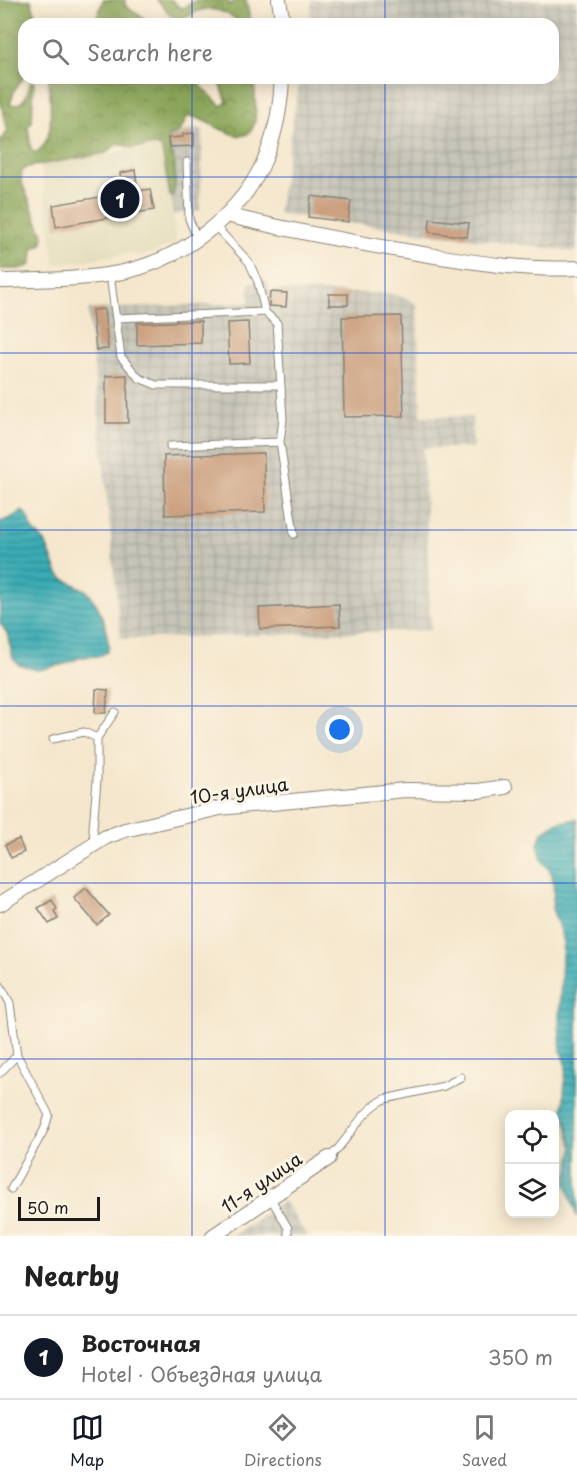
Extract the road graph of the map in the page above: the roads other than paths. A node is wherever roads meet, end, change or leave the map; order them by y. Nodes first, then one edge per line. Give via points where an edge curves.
1 (279, 0) edge
2 (282, 18) edge
3 (281, 84) edge
4 (187, 162) dead end
5 (226, 215) junction
6 (214, 225) junction
7 (198, 238) junction
8 (577, 268) edge
9 (110, 275) junction
10 (0, 281) edge
11 (265, 312) junction
12 (116, 318) junction
13 (281, 385) junction
14 (280, 442) junction
15 (170, 446) dead end
16 (294, 534) dead end
17 (115, 712) dead end
18 (97, 738) junction
19 (53, 739) dead end
20 (505, 787) dead end
21 (94, 843) junction
22 (0, 904) edge
23 (0, 985) edge
24 (17, 1055) junction
25 (0, 1073) edge
26 (461, 1077) dead end
27 (329, 1158) joint
28 (11, 1189) dead end
29 (270, 1197) junction
30 (213, 1236) edge
31 (288, 1236) edge

1 - 2 street
3 - 5 street via 267,154 258,174
4 - 7 lane via 189,219
5 - 6 street
5 - 8 street via 344,241 463,260
6 - 7 street
6 - 11 lane via 252,268
7 - 9 street via 156,261
9 - 10 street
9 - 12 lane
11 - 12 lane
11 - 13 lane via 277,323
12 - 13 lane via 121,357 146,383
13 - 14 lane
14 - 15 lane
14 - 16 lane
17 - 18 lane
18 - 19 lane via 84,732
18 - 21 lane
20 - 21 street, 10-я улица via 405,790 220,808 125,830
21 - 22 street, 10-я улица
23 - 24 lane via 10,1003
24 - 25 lane
24 - 28 lane via 49,1115
26 - 27 lane via 444,1086 378,1103
27 - 29 street, 11-я улица
29 - 30 street, 11-я улица
29 - 31 lane via 288,1227

